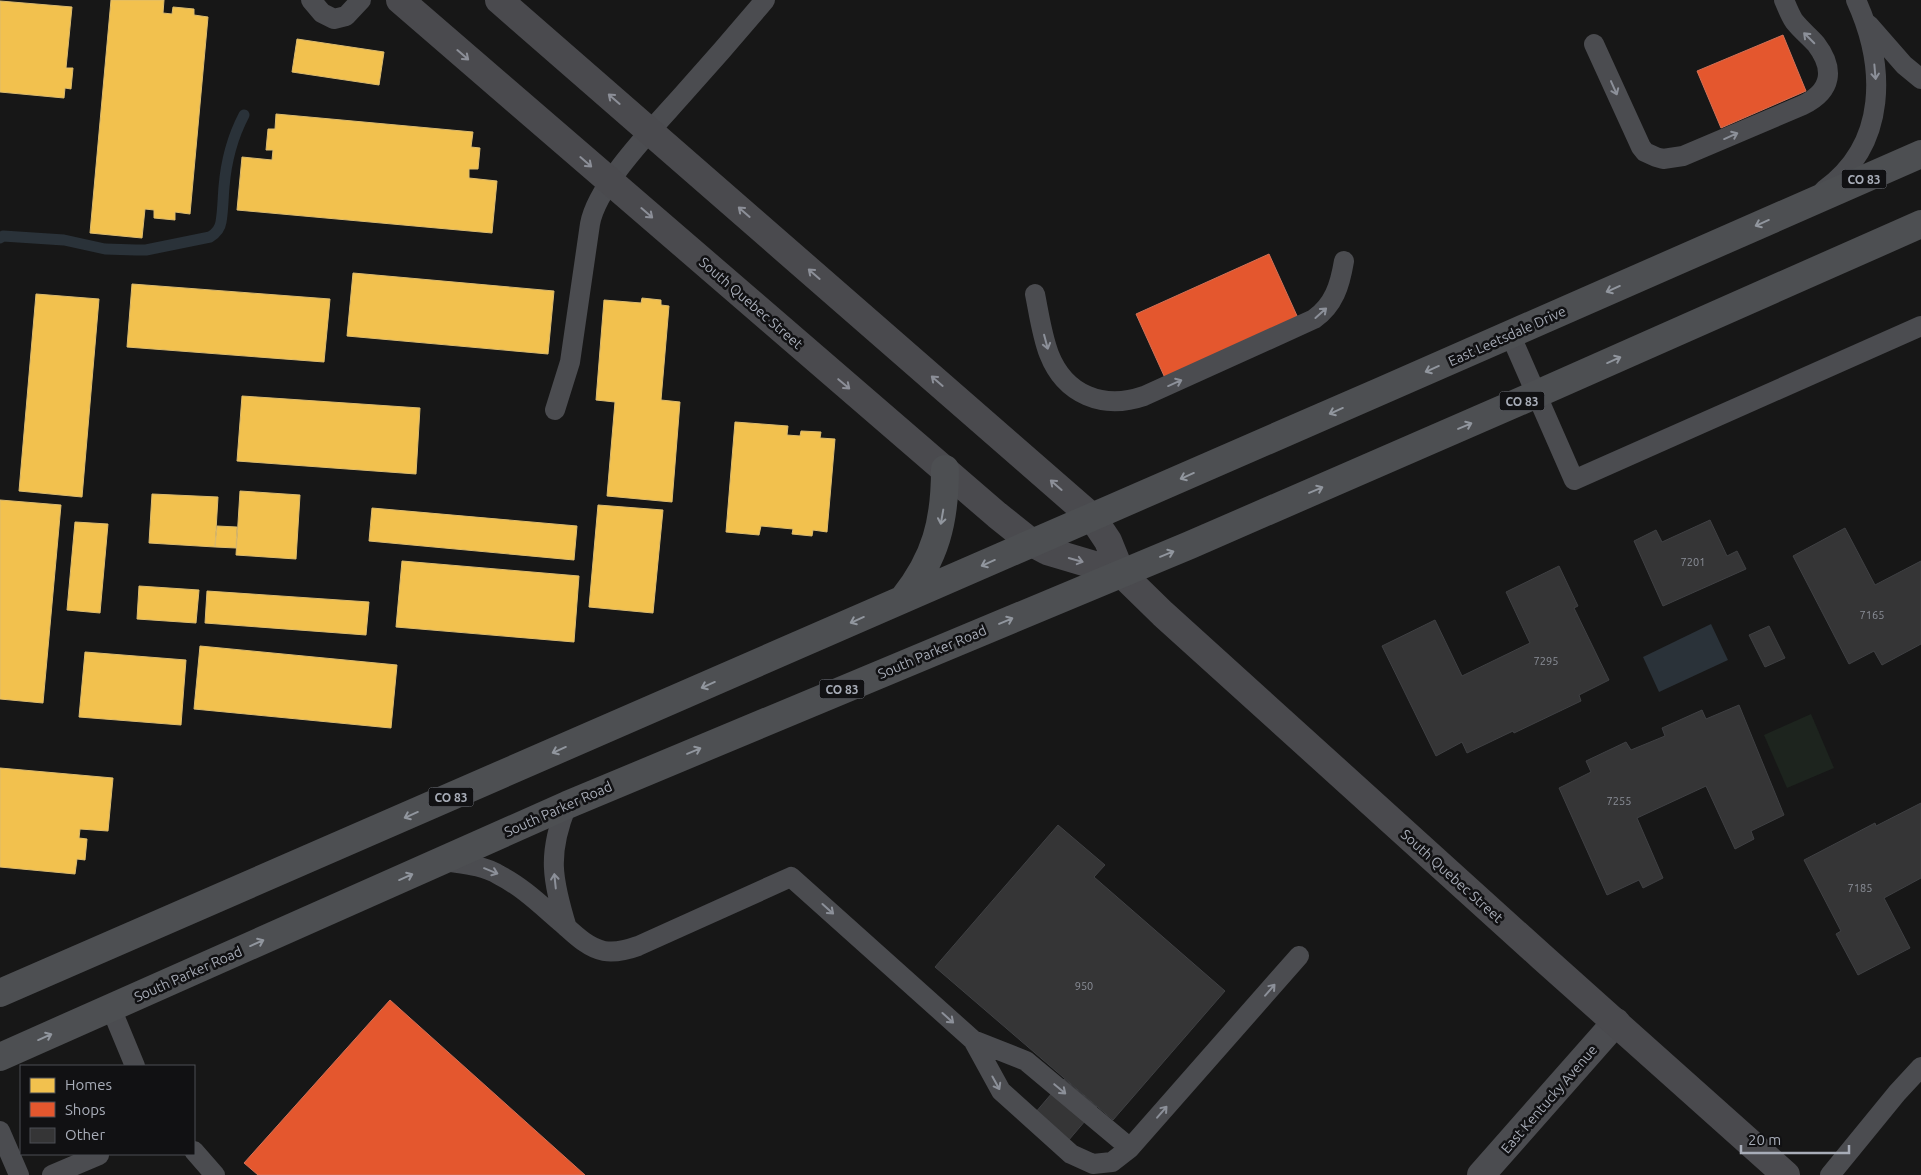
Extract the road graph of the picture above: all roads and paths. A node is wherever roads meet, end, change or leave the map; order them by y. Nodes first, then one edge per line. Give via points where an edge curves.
1 (311, 0) edge
2 (361, 0) edge
3 (400, 0) edge
4 (499, 0) edge
5 (765, 0) edge
6 (1784, 0) edge
7 (1856, 0) edge
8 (1867, 24) junction
9 (1594, 44) dead end
10 (1921, 80) edge
11 (651, 131) junction
12 (1921, 154) edge
13 (609, 182) junction
14 (1806, 204) junction
15 (1921, 224) edge
16 (1344, 261) dead end
17 (1035, 294) dead end
18 (1921, 326) edge
19 (1510, 334) junction
20 (1536, 394) junction
21 (555, 410) dead end
22 (945, 469) junction
23 (1092, 517) junction
24 (1032, 543) junction
25 (1122, 573) junction
26 (902, 600) junction
27 (567, 805) junction
28 (444, 861) junction
29 (567, 928) junction
30 (1299, 956) dead end
31 (0, 993) edge
32 (111, 1008) junction
33 (1616, 1022) junction
34 (973, 1040) junction
35 (0, 1057) edge
36 (135, 1065) edge
37 (1921, 1067) edge
38 (0, 1131) edge
39 (1130, 1148) junction
40 (195, 1152) edge
41 (99, 1155) dead end
42 (19, 1175) edge
43 (52, 1175) edge
44 (215, 1175) edge
45 (1481, 1175) edge
46 (1786, 1175) edge
47 (1830, 1175) edge

1 - 2 lane via 322,13 334,19 346,16
3 -> 13 main road, South Quebec Street
11 -> 4 main road, South Quebec Street
5 - 11 lane
9 -> 6 lane via 1645,152 1656,157 1673,158 1697,151 1803,105 1824,89 1828,75 1825,60 1794,20
7 - 8 lane
8 - 10 lane
8 -> 14 lane via 1876,90 1869,134 1845,172
11 - 13 lane
23 -> 11 main road, South Quebec Street
12 - 14 main road, East Leetsdale Drive / CO 83
13 - 21 lane via 592,212 570,362
13 -> 22 main road, South Quebec Street
14 -> 19 main road, East Leetsdale Drive / CO 83
20 -> 15 main road, CO 83
17 -> 16 lane via 1047,346 1060,374 1077,390 1092,398 1123,401 1144,396 1322,314 1334,298
18 - 20 lane via 1574,480
19 - 20 lane
19 -> 23 main road, East Leetsdale Drive / CO 83
25 -> 20 main road, CO 83
22 - 24 main road, South Quebec Street
22 -> 26 main road via 940,530 923,572
23 - 24 main road, CO 83
23 - 25 main road, South Quebec Street via 1108,541
24 -> 25 main road, South Quebec Street via 1048,551
24 -> 26 main road, CO 83
27 -> 25 main road, South Parker Road / CO 83
25 - 33 main road, South Quebec Street
26 -> 31 main road, CO 83
27 - 28 main road, South Parker Road / CO 83
29 -> 27 lane via 556,892 553,857 558,827
28 -> 29 lane via 485,868 501,875
32 -> 28 main road, South Parker Road / CO 83
29 -> 34 lane via 596,948 621,951 791,877
39 -> 30 lane
35 -> 32 main road, South Parker Road / CO 83
32 - 36 lane
33 - 45 street, East Kentucky Avenue
33 - 46 main road, South Quebec Street
34 -> 39 lane via 1026,1061
34 -> 39 lane via 1000,1091 1071,1154 1093,1164 1112,1162
37 - 47 lane
38 - 42 lane
40 - 44 lane
41 - 43 lane

